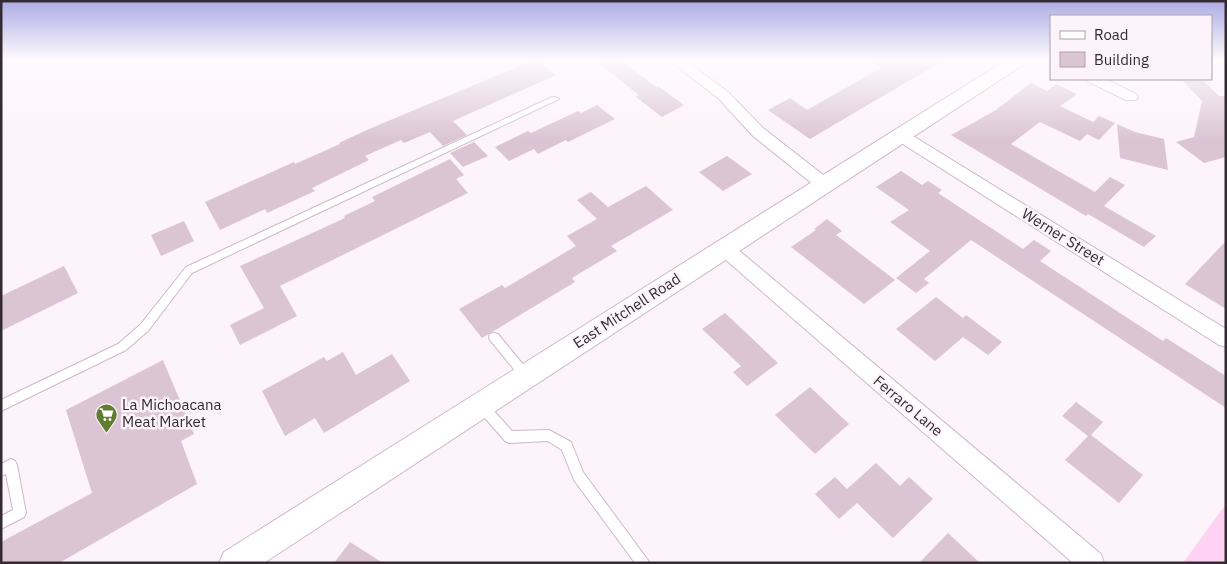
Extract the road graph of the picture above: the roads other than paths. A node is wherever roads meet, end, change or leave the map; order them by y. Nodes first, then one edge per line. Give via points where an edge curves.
1 (711, 86) edge
2 (977, 86) edge
3 (1109, 86) edge
4 (1131, 97) dead end
5 (555, 99) dead end
6 (900, 135) junction
7 (825, 185) junction
8 (724, 248) junction
9 (494, 337) dead end
10 (1226, 340) edge
11 (527, 376) junction
12 (482, 405) junction
13 (1, 406) edge
14 (1, 470) edge
15 (1, 523) edge
16 (235, 563) edge
17 (643, 563) edge
18 (1092, 563) edge

1 - 7 street via 758,132
2 - 6 street, East Mitchell Road
3 - 4 street
5 - 13 lane via 189,270 144,328 122,347
6 - 7 street, East Mitchell Road
6 - 10 street, Werner Street
7 - 8 street, East Mitchell Road
8 - 11 street, East Mitchell Road
8 - 18 street, Ferraro Lane
9 - 11 lane
11 - 12 street, East Mitchell Road
12 - 16 street, East Mitchell Road
12 - 17 lane via 509,437 549,435 567,446 578,476
14 - 15 lane via 11,465 20,513

